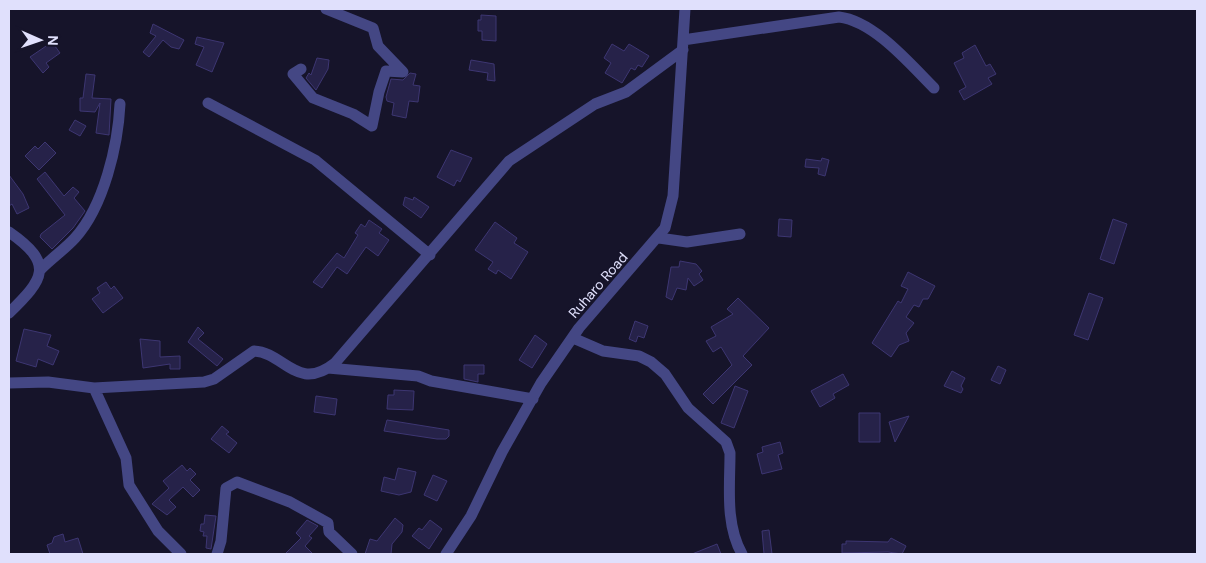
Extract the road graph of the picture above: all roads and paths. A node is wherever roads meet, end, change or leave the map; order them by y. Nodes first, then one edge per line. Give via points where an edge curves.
1 (326, 9) edge
2 (685, 9) edge
3 (683, 45) junction
4 (301, 68) dead end
5 (934, 88) dead end
6 (120, 104) dead end
7 (208, 104) dead end
8 (9, 232) edge
9 (740, 234) dead end
10 (659, 238) junction
11 (430, 255) junction
12 (40, 269) junction
13 (9, 313) edge
14 (573, 338) junction
15 (328, 368) junction
16 (10, 380) edge
17 (94, 388) junction
18 (533, 399) junction
19 (181, 554) edge
20 (217, 554) edge
21 (352, 554) edge
22 (446, 554) edge
23 (742, 554) edge

1 - 4 street via 373,28 378,46 403,72 386,71 372,126 353,114 313,98 293,74
2 - 3 street, Ruharo Road
3 - 5 street via 848,18 858,21 900,54
3 - 10 street, Ruharo Road via 674,196 669,218
3 - 11 street via 626,92 596,104 513,158
6 - 12 street via 115,147 92,212 75,238
7 - 11 street via 315,160
8 - 12 street via 36,256
9 - 10 street via 687,242
10 - 14 street, Ruharo Road
11 - 15 street
12 - 13 street via 36,285
14 - 18 street, Ruharo Road
14 - 23 street via 603,351 639,356 651,362 665,374 688,408 726,442 730,453 731,524 734,541
15 - 17 street via 308,374 254,351 214,379 204,382
15 - 18 street via 418,376
16 - 17 street
17 - 19 street via 126,458 129,485 158,531
18 - 22 street, Ruharo Road via 502,452 472,516
20 - 21 street via 226,488 237,482 290,502 328,523 329,532

